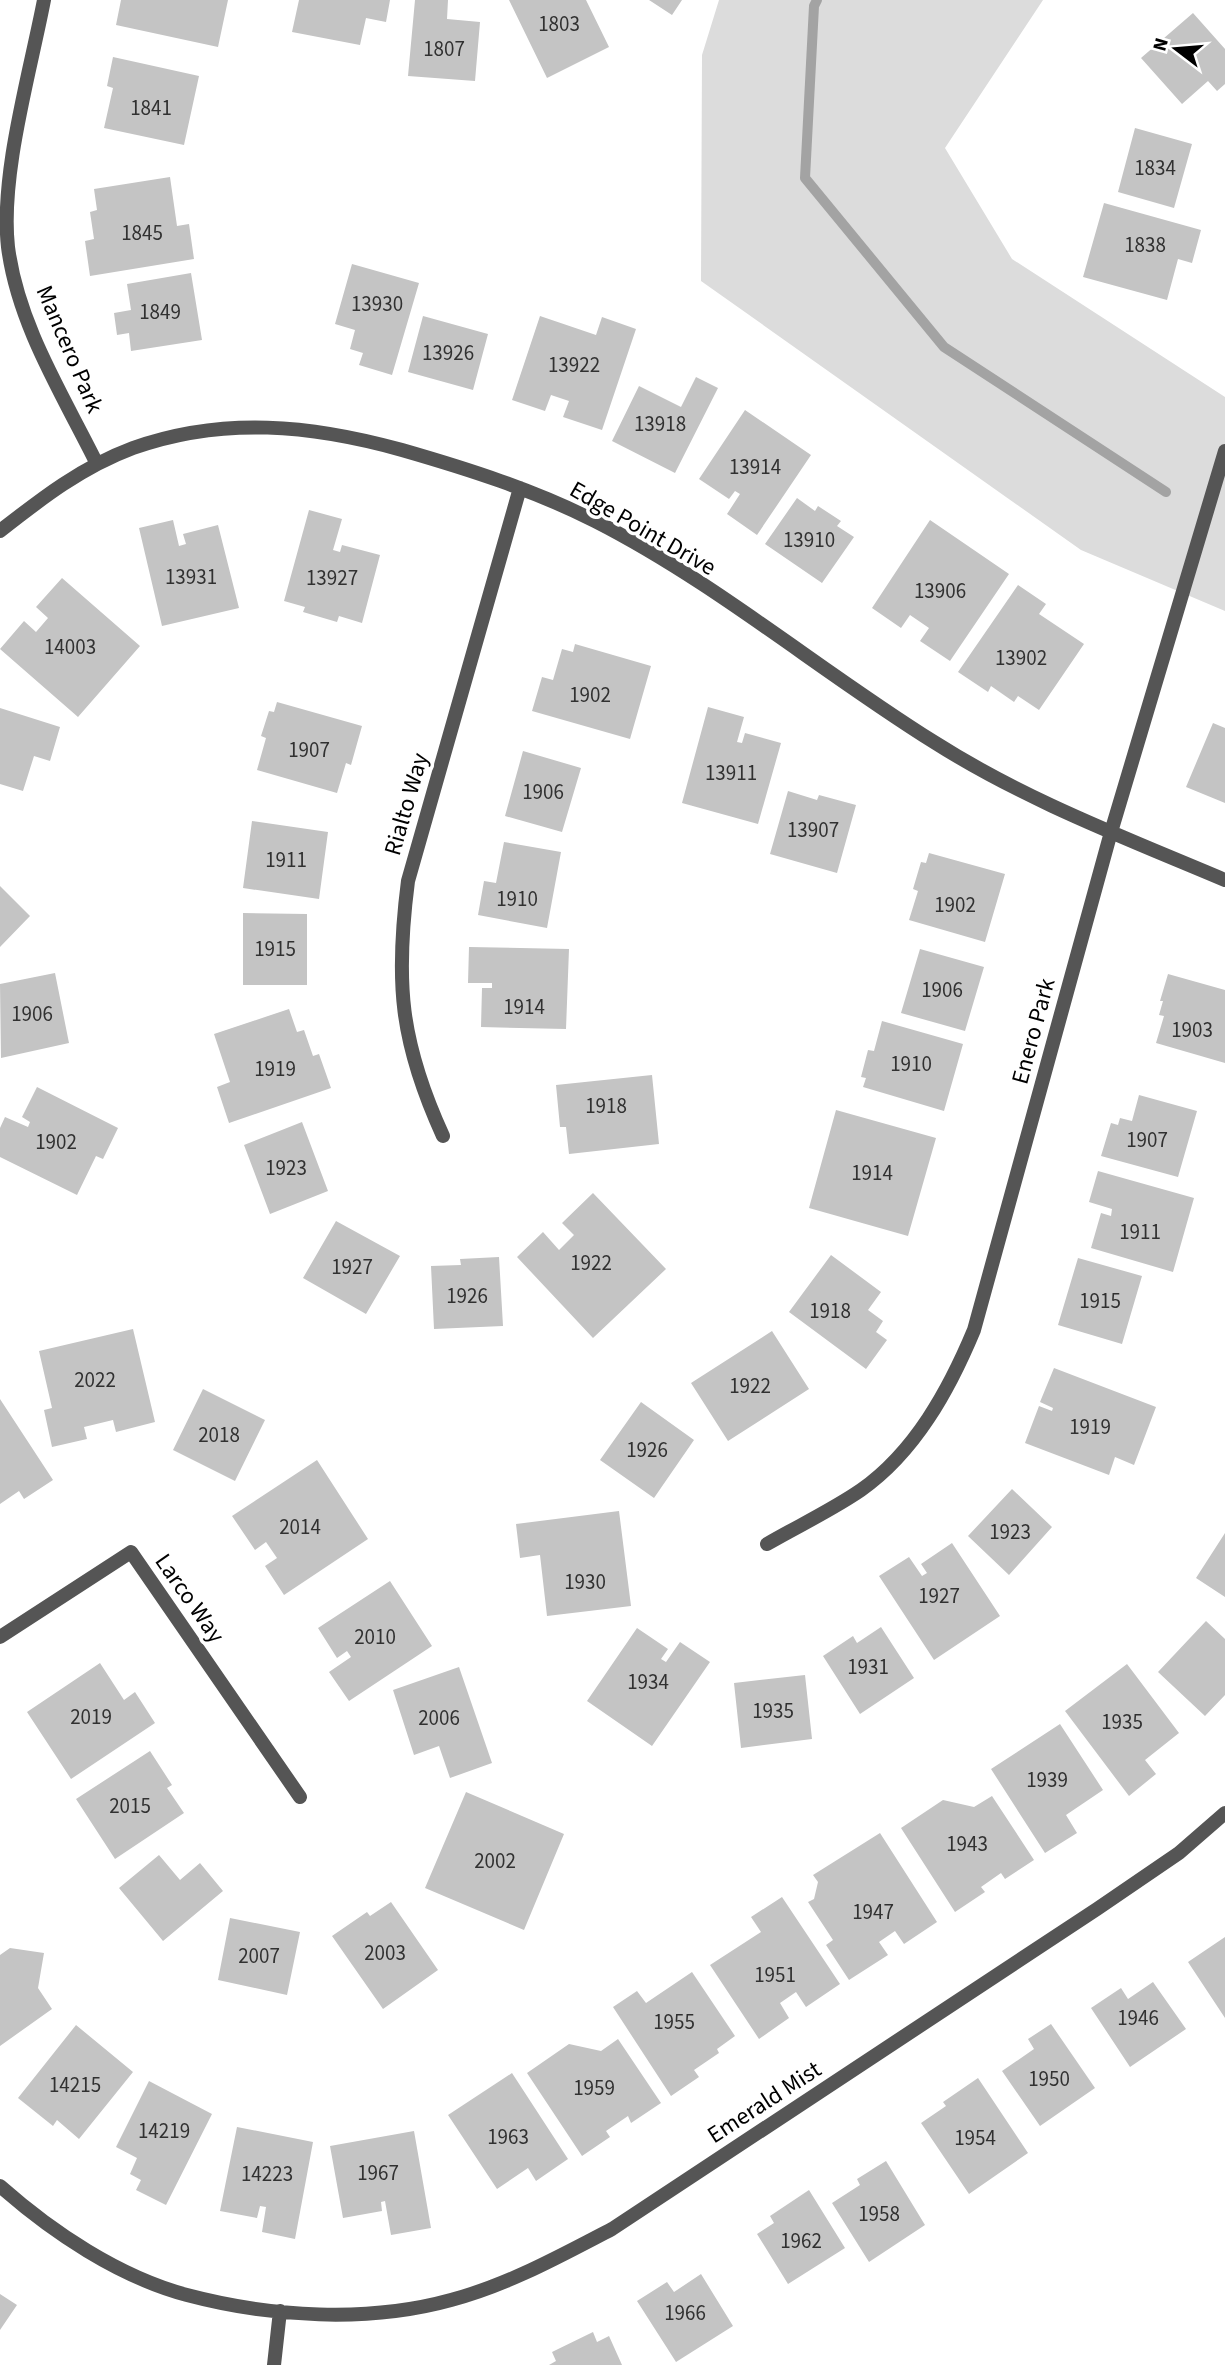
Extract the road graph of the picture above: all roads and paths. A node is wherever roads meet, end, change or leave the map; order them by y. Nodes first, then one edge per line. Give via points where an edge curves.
1 (44, 0) edge
2 (1225, 451) edge
3 (97, 464) junction
4 (520, 488) junction
5 (0, 531) edge
6 (1111, 831) junction
7 (1225, 880) edge
8 (443, 1136) dead end
9 (767, 1544) dead end
10 (0, 1637) edge
11 (300, 1797) dead end
12 (1225, 1813) edge
13 (0, 2186) edge
14 (280, 2311) junction
15 (274, 2365) edge

1 - 3 street, Mancero Park via 8,187 8,247 33,335
2 - 6 street, Enero Park
3 - 4 street, Edge Point Drive via 170,437 247,426 286,427 346,435
3 - 5 street, Edge Point Drive via 60,484
4 - 6 street, Edge Point Drive via 596,521 671,565 933,742 1008,787
4 - 8 street, Rialto Way via 408,881 401,933 400,980 410,1048
6 - 7 street, Edge Point Drive
6 - 9 street, Enero Park via 974,1330 954,1379 926,1422 861,1490
10 - 11 street, Larco Way via 131,1552
12 - 14 street, Emerald Mist via 1179,1853 1097,1909 612,2229 527,2273 451,2300 373,2314
13 - 14 street via 33,2216 116,2267 186,2295
14 - 15 street

